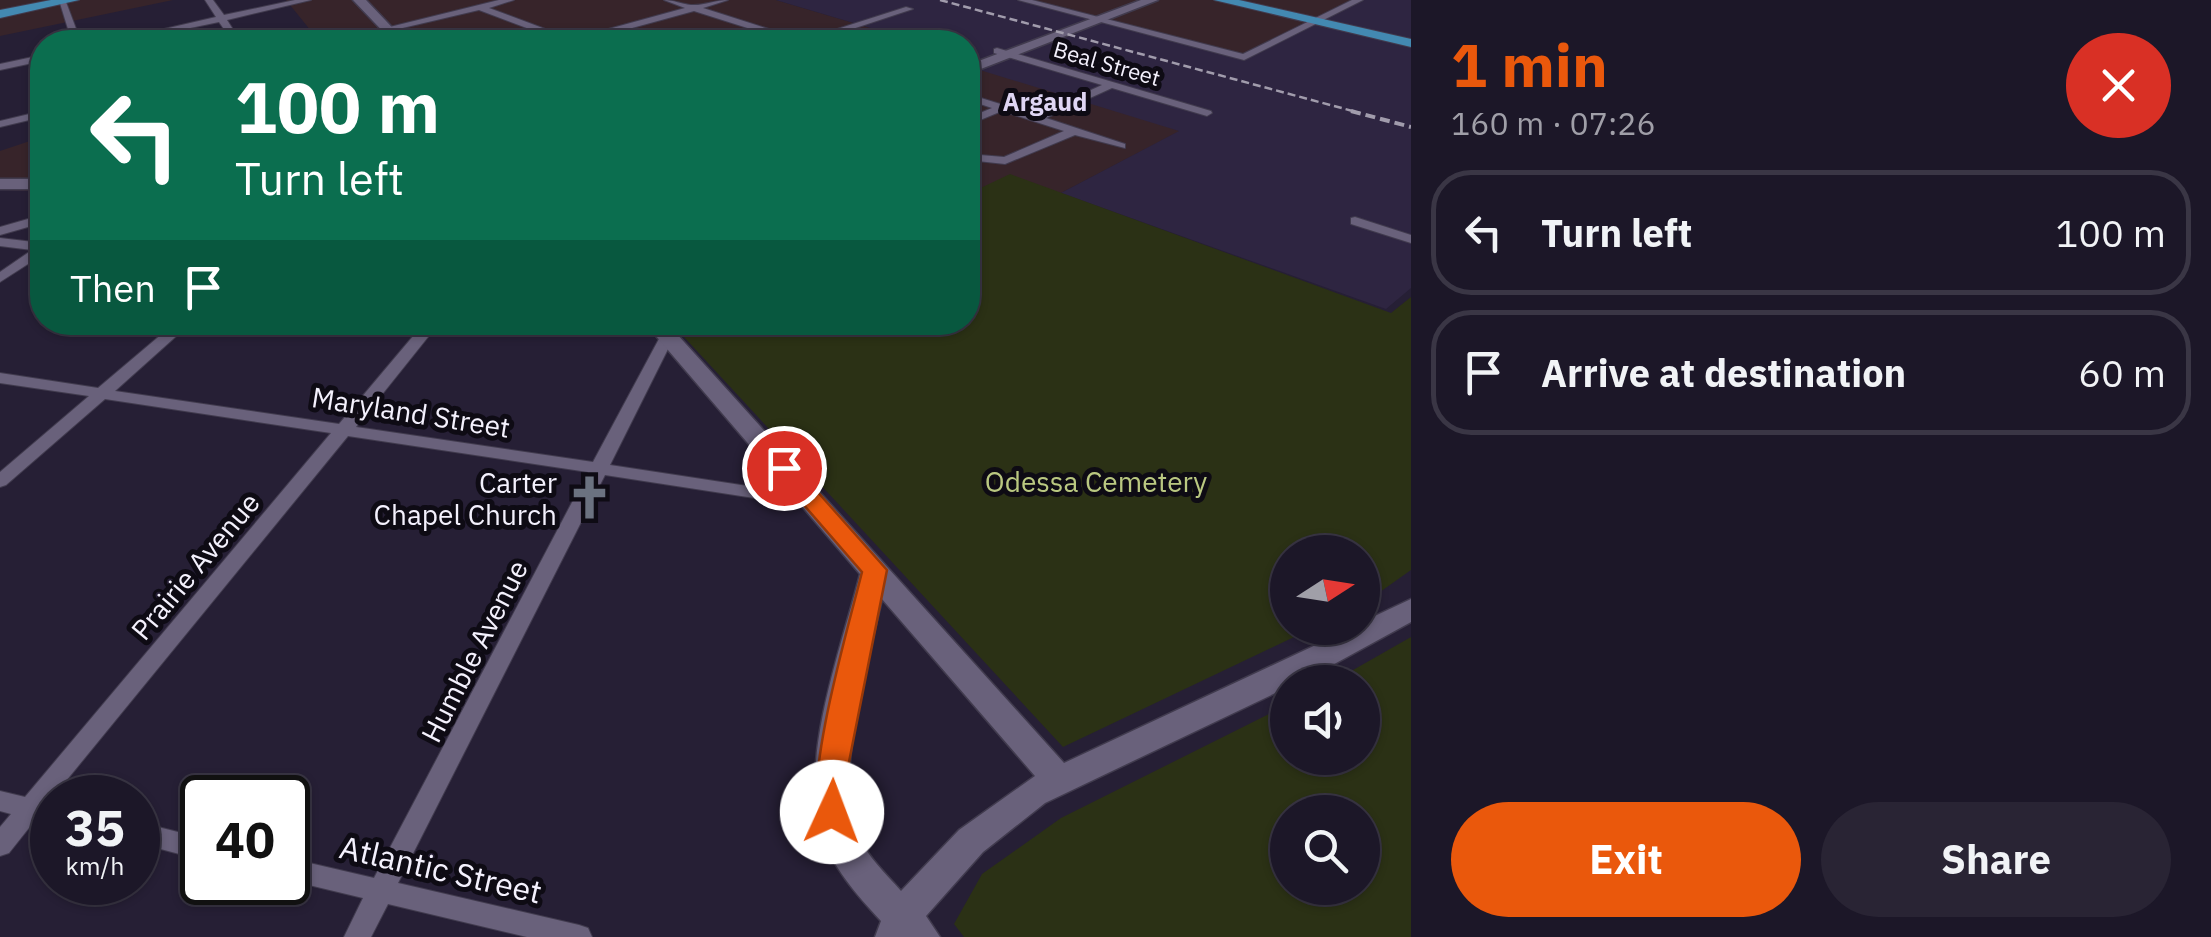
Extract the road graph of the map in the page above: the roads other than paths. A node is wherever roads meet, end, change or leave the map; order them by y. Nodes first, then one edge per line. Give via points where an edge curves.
1 (209, 0) edge
2 (306, 0) edge
3 (360, 0) edge
4 (460, 0) edge
5 (510, 0) edge
6 (668, 0) edge
7 (724, 0) edge
8 (1022, 0) edge
9 (1152, 0) edge
10 (1222, 0) edge
11 (1359, 0) edge
12 (57, 2) edge
13 (480, 8) junction
14 (694, 8) junction
15 (908, 9) dead end
16 (0, 14) edge
17 (222, 18) junction
18 (1101, 20) junction
19 (1314, 21) junction
20 (71, 30) edge
21 (168, 30) edge
22 (230, 30) edge
23 (388, 30) joint
24 (540, 30) edge
25 (615, 30) edge
26 (764, 30) edge
27 (841, 30) edge
28 (1411, 43) edge
29 (1003, 53) junction
30 (30, 61) edge
31 (980, 62) edge
32 (0, 67) edge
33 (1110, 85) junction
34 (980, 100) edge
35 (1002, 108) junction
36 (1207, 113) dead end
37 (30, 117) edge
38 (980, 117) edge
39 (1036, 119) junction
40 (0, 124) edge
41 (1074, 131) junction
42 (1121, 146) dead end
43 (980, 160) edge
44 (0, 184) edge
45 (30, 184) edge
46 (1354, 221) dead end
47 (30, 222) edge
48 (0, 231) edge
49 (1411, 239) edge
50 (0, 242) edge
51 (30, 246) edge
52 (30, 257) edge
53 (0, 278) edge
54 (170, 335) edge
55 (422, 335) edge
56 (657, 335) edge
57 (669, 335) edge
58 (0, 378) edge
59 (102, 394) junction
60 (344, 430) junction
61 (600, 469) junction
62 (0, 481) edge
63 (813, 501) junction
64 (874, 570) junction
65 (1411, 609) edge
66 (71, 775) edge
67 (1058, 780) junction
68 (0, 801) edge
69 (30, 808) edge
70 (30, 821) edge
71 (0, 845) edge
72 (310, 873) edge
73 (381, 890) junction
74 (906, 930) edge
75 (357, 937) edge
76 (579, 937) edge

1 - 17 street
2 - 17 street
3 - 23 street
4 - 13 street
5 - 13 street
6 - 14 street
7 - 14 street
8 - 18 street
9 - 18 street
10 - 19 main road
11 - 19 street
12 - 16 main road
12 - 20 street
13 - 23 street
13 - 24 street
14 - 25 street
14 - 26 street
15 - 27 street
17 - 21 street
17 - 22 street
18 - 19 street via 1244,57
18 - 29 street
19 - 28 main road
29 - 31 street
29 - 33 street, Beal Street
30 - 32 street
33 - 36 street, Beal Street
33 - 39 street
34 - 35 street
35 - 38 street
35 - 39 street
37 - 40 street
39 - 41 street
41 - 42 street
41 - 43 street via 1005,161
44 - 45 street
46 - 49 street
47 - 48 street
50 - 51 street
52 - 53 street
54 - 59 street
55 - 60 street, Prairie Avenue
56 - 61 street, Humble Avenue
57 - 63 street
58 - 59 street, Maryland Street
59 - 60 street, Maryland Street
59 - 62 street
60 - 61 street, Maryland Street
60 - 66 street, Prairie Avenue
61 - 63 street, Maryland Street
61 - 73 street, Humble Avenue
63 - 64 street
64 - 67 street
64 - 74 street via 830,795 838,833
65 - 67 street
67 - 74 street via 971,841
68 - 69 street
70 - 71 street, Prairie Avenue
72 - 73 street, Atlantic Street
73 - 75 street, Humble Avenue
73 - 76 street, Atlantic Street

